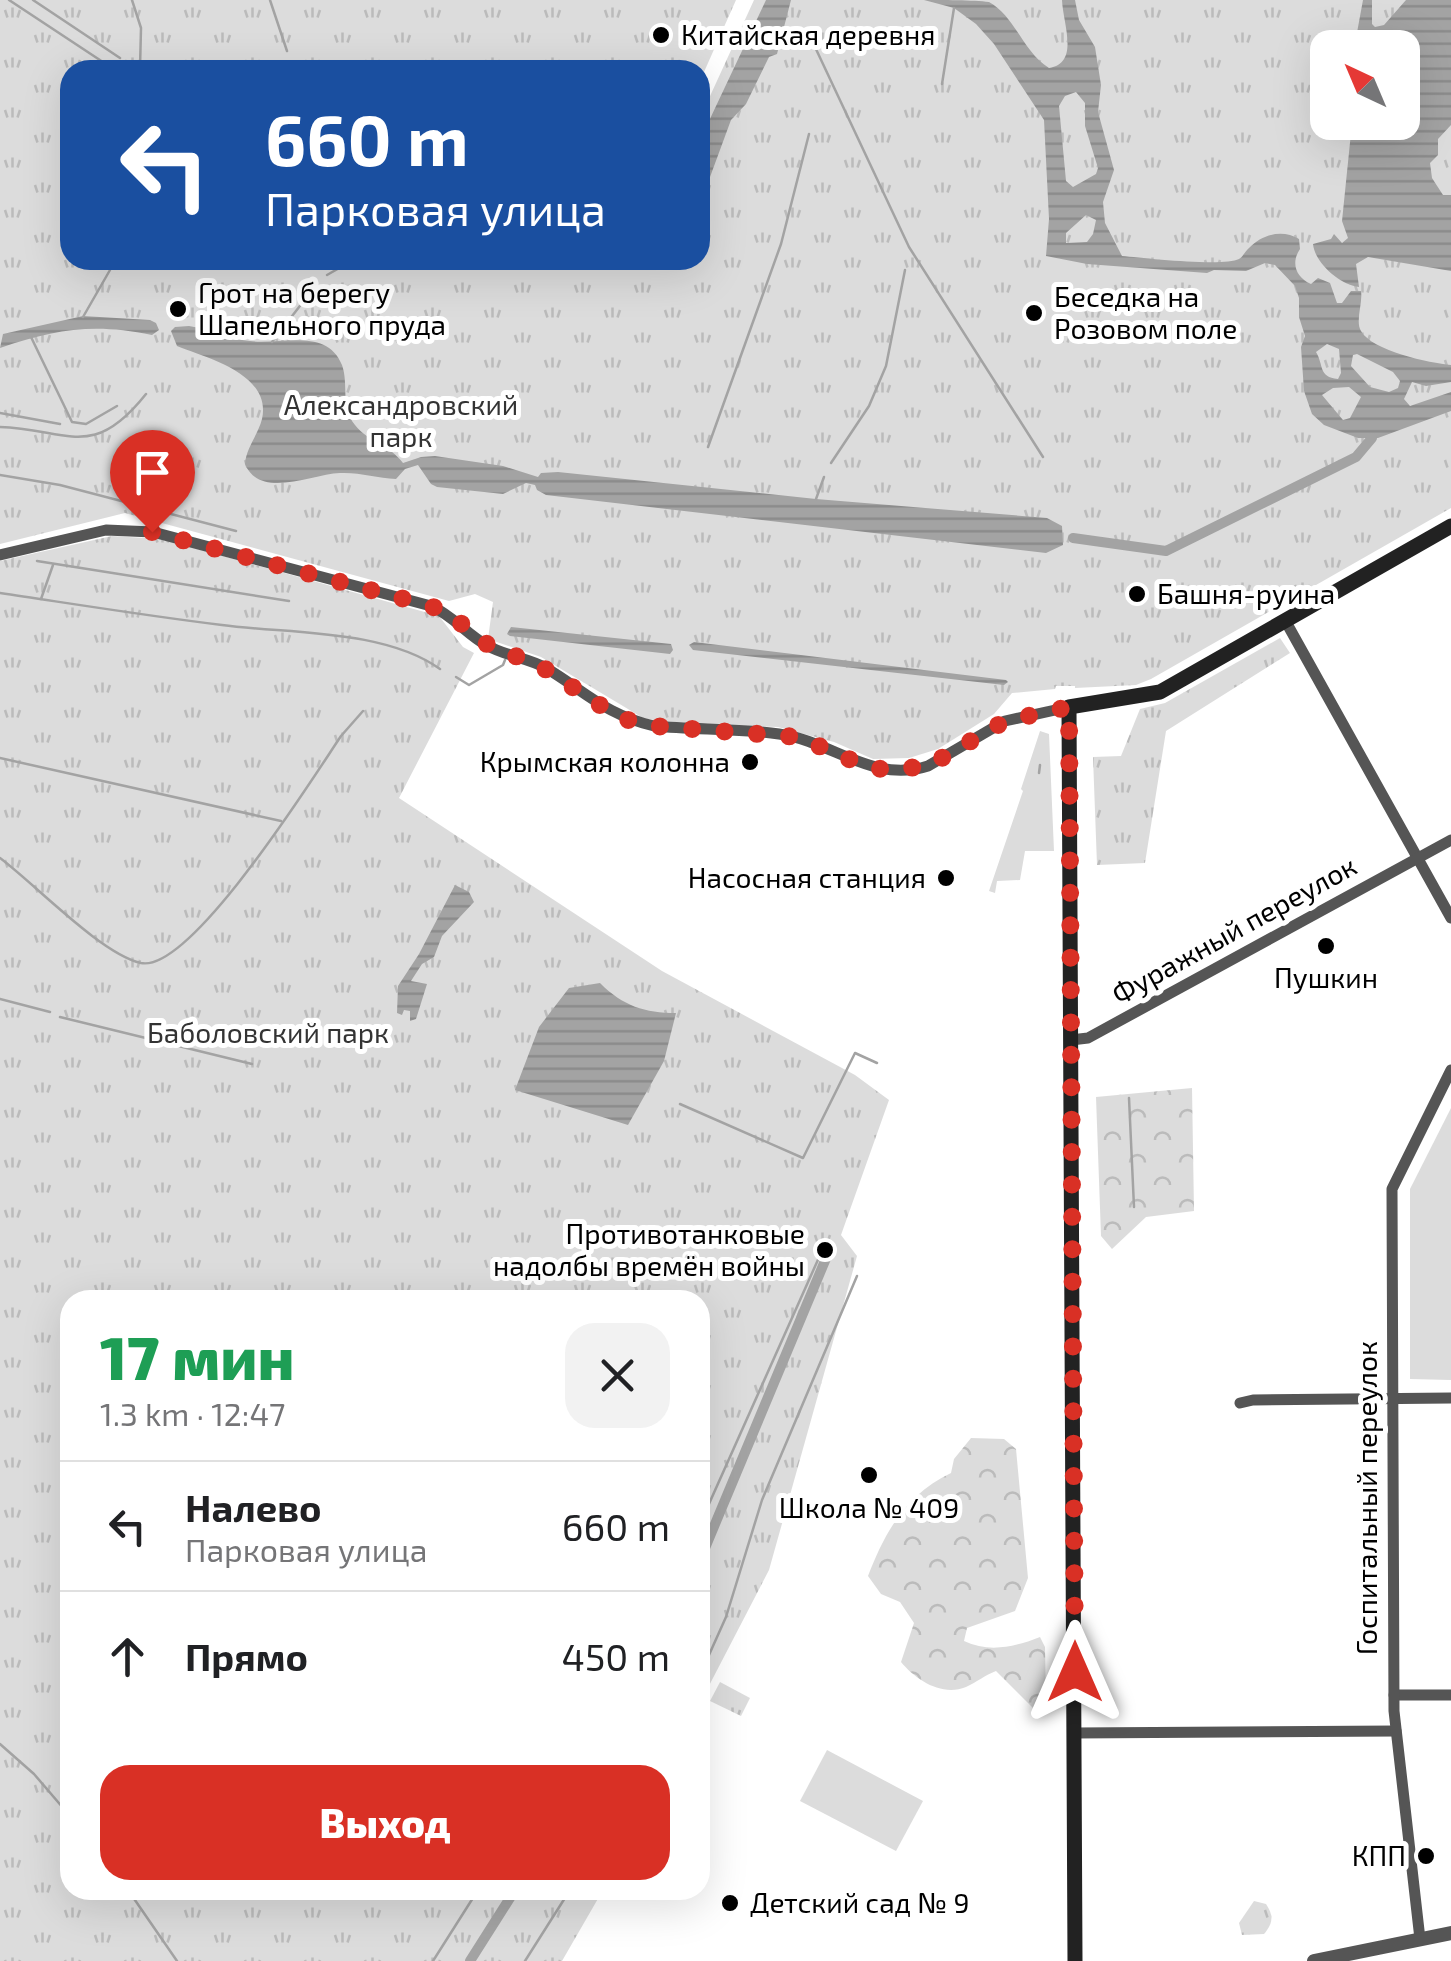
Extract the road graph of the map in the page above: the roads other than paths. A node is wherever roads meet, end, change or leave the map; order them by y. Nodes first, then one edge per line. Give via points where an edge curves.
1 (1451, 526) edge
2 (0, 555) edge
3 (1286, 622) junction
4 (1069, 707) junction
5 (1451, 840) edge
6 (1418, 857) junction
7 (1451, 918) edge
8 (1071, 1040) junction
9 (1451, 1070) edge
10 (1451, 1398) edge
11 (1391, 1399) junction
12 (1240, 1403) dead end
13 (1451, 1695) edge
14 (1394, 1696) junction
15 (1396, 1731) junction
16 (1075, 1732) junction
17 (1451, 1933) edge
18 (1420, 1939) junction
19 (1075, 1961) edge
20 (1314, 1961) edge

1 - 3 main road
2 - 4 street via 106,530 152,532 431,606 492,648 536,663 631,721 798,737 887,770 928,766 1005,721
3 - 4 main road via 1160,692
3 - 6 street
4 - 8 main road
5 - 6 street, Фуражный переулок
6 - 7 street
6 - 8 street, Фуражный переулок via 1099,1032
8 - 16 main road
9 - 11 street, Госпитальный переулок via 1392,1189
10 - 11 street
11 - 12 street
11 - 14 street, Госпитальный переулок
13 - 14 street
14 - 15 street, Госпитальный переулок
15 - 16 street
15 - 18 street, Госпитальный переулок
16 - 19 main road
17 - 18 street
18 - 20 street

